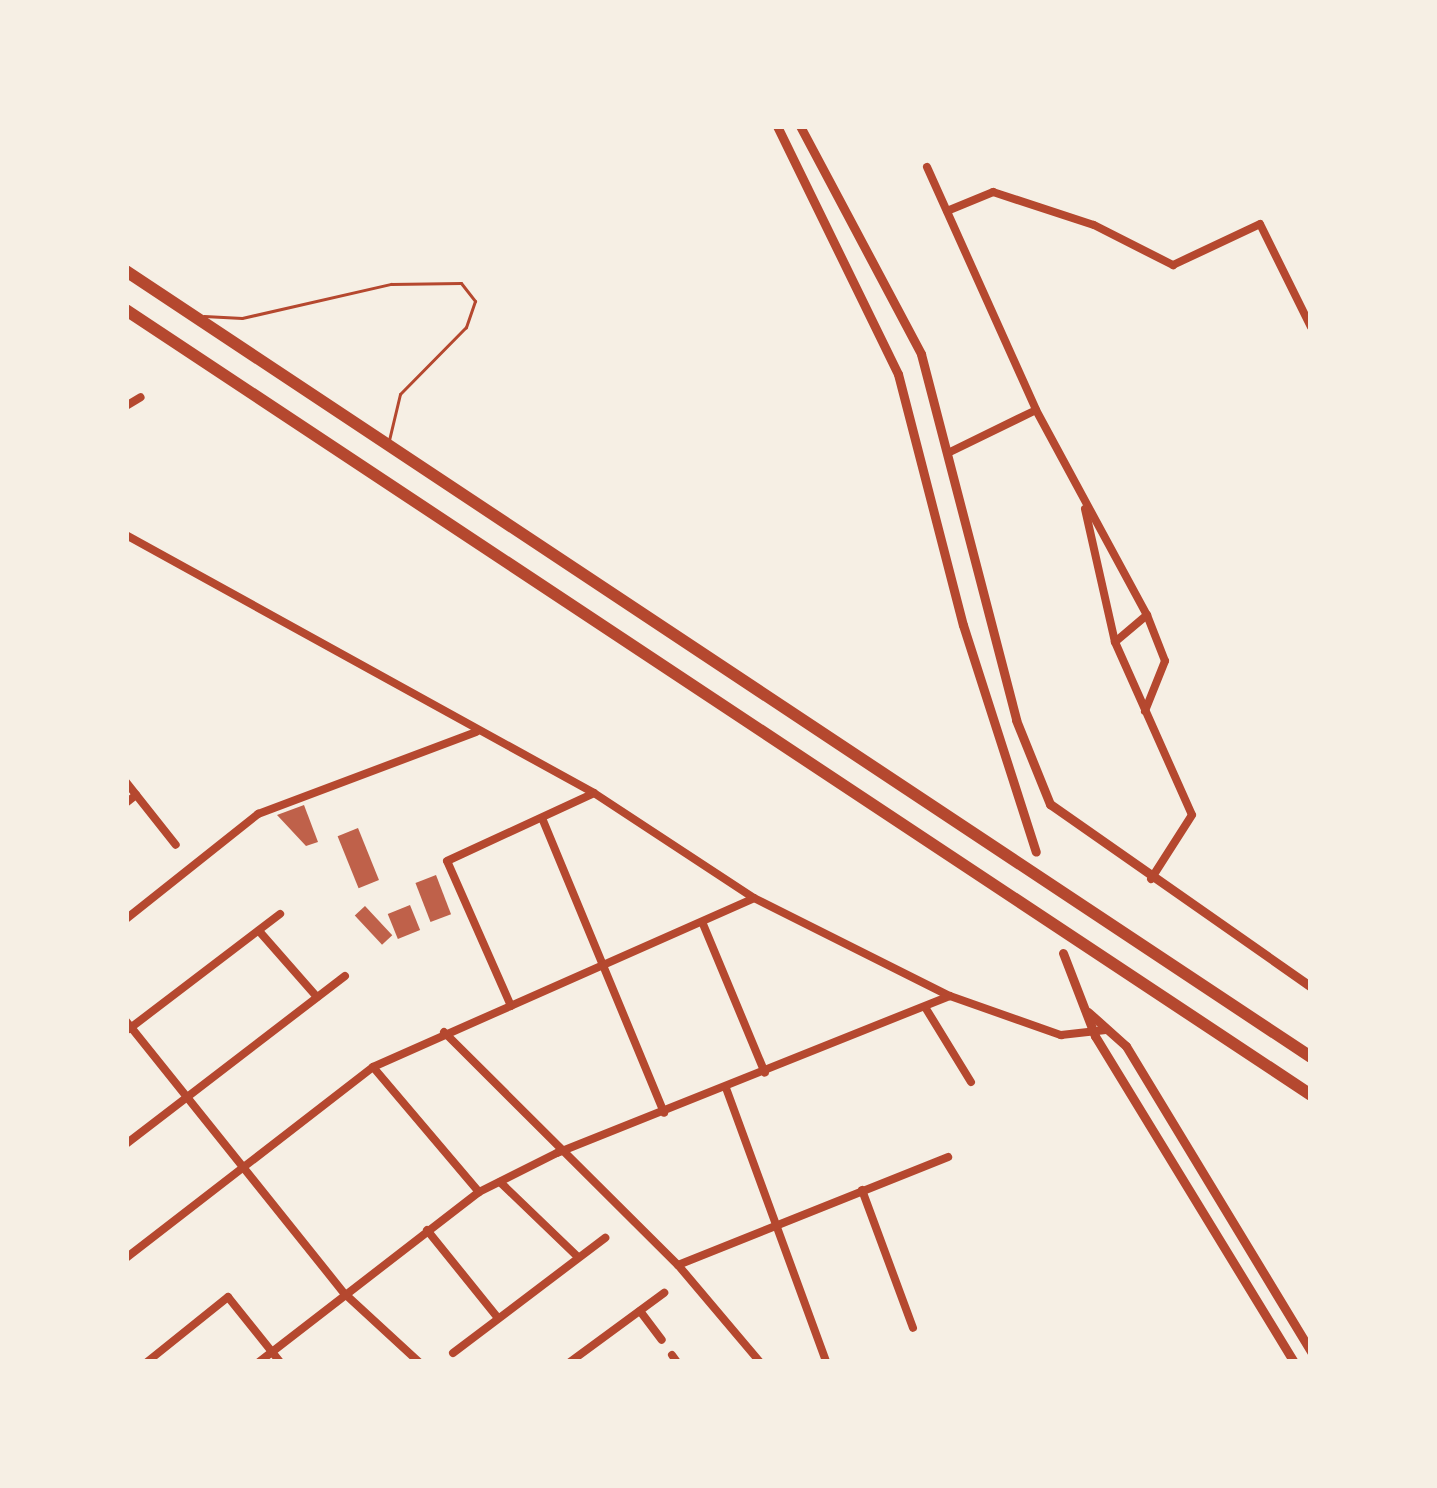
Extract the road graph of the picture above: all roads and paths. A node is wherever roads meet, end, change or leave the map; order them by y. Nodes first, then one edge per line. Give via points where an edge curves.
1 (777, 126) edge
2 (800, 126) edge
3 (927, 166) dead end
4 (947, 211) junction
5 (126, 271) edge
6 (126, 310) edge
7 (193, 316) junction
8 (1311, 327) edge
9 (141, 397) dead end
10 (126, 406) edge
11 (1036, 410) junction
12 (388, 448) junction
13 (952, 451) junction
14 (1082, 495) junction
15 (126, 535) edge
16 (1147, 615) junction
17 (1114, 643) junction
18 (1145, 710) junction
19 (478, 731) junction
20 (126, 782) edge
21 (594, 793) junction
22 (136, 795) junction
23 (126, 803) edge
24 (542, 818) junction
25 (176, 845) dead end
26 (1036, 852) dead end
27 (1151, 879) junction
28 (754, 898) junction
29 (280, 914) dead end
30 (126, 919) edge
31 (703, 924) junction
32 (259, 931) junction
33 (1063, 953) dead end
34 (606, 964) junction
35 (345, 976) dead end
36 (1311, 987) edge
37 (950, 996) junction
38 (317, 998) junction
39 (1079, 1004) junction
40 (512, 1006) junction
41 (925, 1007) junction
42 (127, 1027) edge
43 (1106, 1030) junction
44 (444, 1032) junction
45 (1095, 1036) junction
46 (1311, 1057) edge
47 (374, 1067) junction
48 (765, 1073) junction
49 (970, 1082) dead end
50 (726, 1088) junction
51 (1311, 1095) edge
52 (182, 1100) junction
53 (1164, 1108) junction
54 (664, 1113) junction
55 (1147, 1118) junction
56 (126, 1144) edge
57 (556, 1153) junction
58 (948, 1157) dead end
59 (242, 1168) junction
60 (500, 1182) junction
61 (862, 1190) junction
62 (479, 1192) junction
63 (778, 1225) junction
64 (427, 1230) junction
65 (605, 1238) dead end
66 (578, 1257) junction
67 (126, 1258) edge
68 (678, 1265) junction
69 (1264, 1274) junction
70 (1246, 1282) junction
71 (664, 1293) dead end
72 (345, 1294) junction
73 (640, 1311) junction
74 (498, 1318) junction
75 (913, 1328) dead end
76 (662, 1340) dead end
77 (1311, 1352) edge
78 (270, 1353) junction
79 (453, 1353) dead end
80 (147, 1362) edge
81 (259, 1362) edge
82 (280, 1362) edge
83 (419, 1362) edge
84 (569, 1362) edge
85 (760, 1362) edge
86 (826, 1362) edge
87 (1294, 1362) edge

1 - 26 street via 898,374 963,625
2 - 13 street via 921,354
3 - 4 street
4 - 8 street via 993,193 1094,224 1173,265 1260,224
4 - 11 street
5 - 7 highway
6 - 51 highway
7 - 12 highway
7 - 12 lane via 242,318 392,284 461,283 475,302 466,327 400,394
9 - 10 street
11 - 13 street
11 - 14 street
12 - 46 highway
13 - 27 street via 1034,775 1050,804
14 - 16 street
14 - 17 street
15 - 19 street
16 - 17 street
16 - 18 street via 1165,661
17 - 18 street
18 - 27 street via 1192,815
19 - 21 street
19 - 30 street via 258,814
20 - 22 street
21 - 24 street
21 - 28 street
22 - 23 street
22 - 25 street
24 - 34 street
24 - 40 street via 447,861
27 - 36 street
28 - 31 street
28 - 37 street
29 - 32 street
31 - 34 street
31 - 48 street
32 - 38 street
32 - 42 street
33 - 39 street
34 - 40 street
34 - 54 street
35 - 38 street
37 - 41 street
37 - 45 street via 1061,1034
38 - 52 street
39 - 43 street
39 - 45 street
40 - 44 street
41 - 48 street
41 - 49 street
42 - 52 street
43 - 45 street
43 - 53 street via 1126,1046
44 - 47 street
44 - 57 street
45 - 55 street
47 - 59 street
47 - 62 street
48 - 50 street
50 - 54 street
50 - 63 street
52 - 56 street
52 - 59 street
53 - 55 street
53 - 69 street
54 - 57 street
55 - 70 street
57 - 60 street
57 - 68 street
58 - 61 street
59 - 67 street
59 - 72 street
60 - 62 street
60 - 66 street
61 - 63 street
61 - 75 street
62 - 64 street
63 - 68 street
63 - 86 street
64 - 72 street
64 - 74 street
65 - 66 street
66 - 74 street
68 - 85 street
69 - 70 street
69 - 77 street
70 - 87 street
71 - 73 street
72 - 78 street
72 - 83 street
73 - 76 street
73 - 84 street
74 - 79 street
78 - 80 street via 228,1297
78 - 81 street
78 - 82 street

